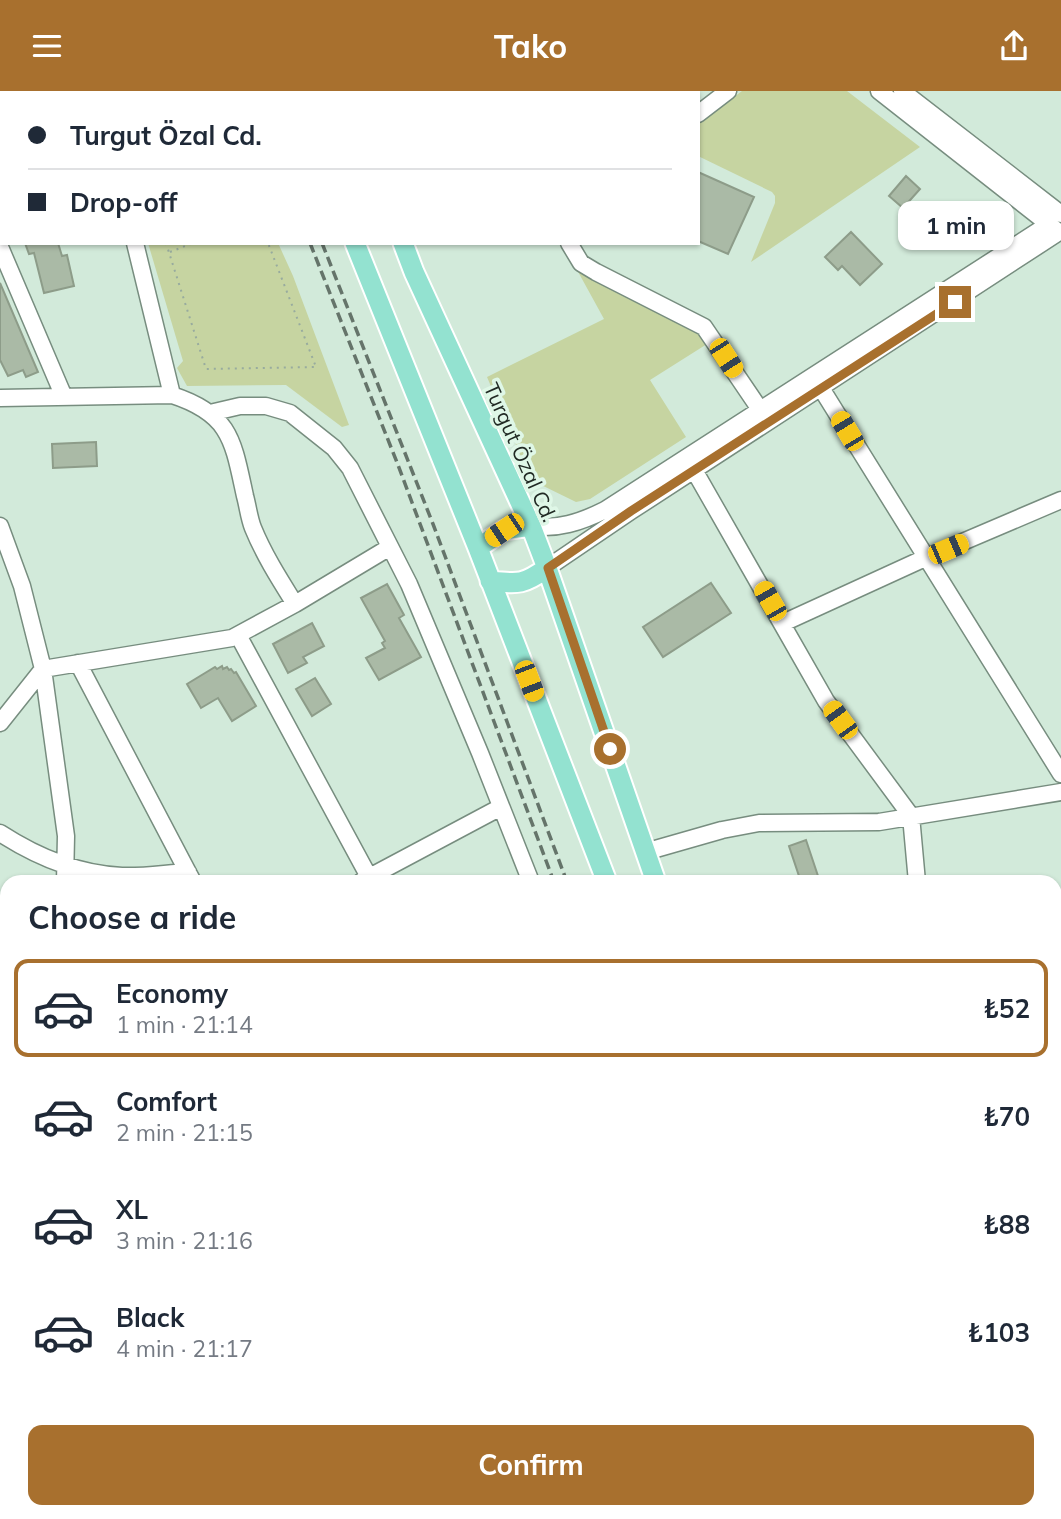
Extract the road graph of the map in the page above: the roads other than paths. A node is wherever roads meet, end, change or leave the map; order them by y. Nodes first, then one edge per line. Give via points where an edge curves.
1 (728, 91) edge
2 (878, 91) edge
3 (902, 91) edge
4 (700, 112) edge
5 (1058, 221) edge
6 (135, 245) edge
7 (356, 245) edge
8 (405, 245) edge
9 (570, 245) edge
10 (0, 247) edge
11 (821, 389) junction
12 (172, 395) junction
13 (64, 397) junction
14 (0, 398) edge
15 (761, 411) junction
16 (210, 413) junction
17 (694, 470) junction
18 (1061, 501) edge
19 (531, 526) junction
20 (1, 532) edge
21 (390, 547) junction
22 (478, 548) junction
23 (925, 558) junction
24 (548, 568) junction
25 (490, 581) junction
26 (295, 604) junction
27 (783, 622) junction
28 (238, 635) junction
29 (78, 663) junction
30 (43, 669) junction
31 (1, 719) edge
32 (1061, 774) edge
33 (1061, 792) edge
34 (501, 807) junction
35 (911, 816) junction
36 (0, 833) edge
37 (645, 852) junction
38 (65, 874) edge
39 (94, 875) edge
40 (190, 875) edge
41 (362, 875) edge
42 (374, 875) edge
43 (528, 875) edge
44 (604, 875) edge
45 (653, 875) edge
46 (916, 875) edge

1 - 4 street
2 - 5 street
3 - 5 street
5 - 11 street
5 - 15 street
6 - 12 street
7 - 22 main road
8 - 19 main road, Turgut Özal Cd.
9 - 15 street via 581,263 704,327
10 - 13 street
11 - 17 street
11 - 23 street
12 - 13 street
12 - 16 street via 195,402
13 - 14 street
15 - 19 street via 587,519 547,529
16 - 21 street via 240,406 267,407 290,413 313,429 350,468
16 - 26 street via 229,434 252,526
17 - 24 street
17 - 27 street
18 - 23 street
19 - 22 main road via 504,530
19 - 24 main road, Turgut Özal Cd.
20 - 30 street via 22,586
21 - 26 street
21 - 34 street
22 - 25 main road
23 - 27 street
23 - 32 street
24 - 25 main road via 528,582
24 - 37 main road, Turgut Özal Cd.
25 - 44 main road
26 - 28 street
27 - 35 street via 826,701
28 - 29 street
28 - 41 street
29 - 30 street
29 - 40 street
30 - 31 street
30 - 38 street via 66,836
33 - 35 street
34 - 42 street
34 - 43 street
35 - 37 street via 879,822 759,823
35 - 46 street
36 - 38 street
37 - 45 main road, Turgut Özal Cd.
38 - 39 street

